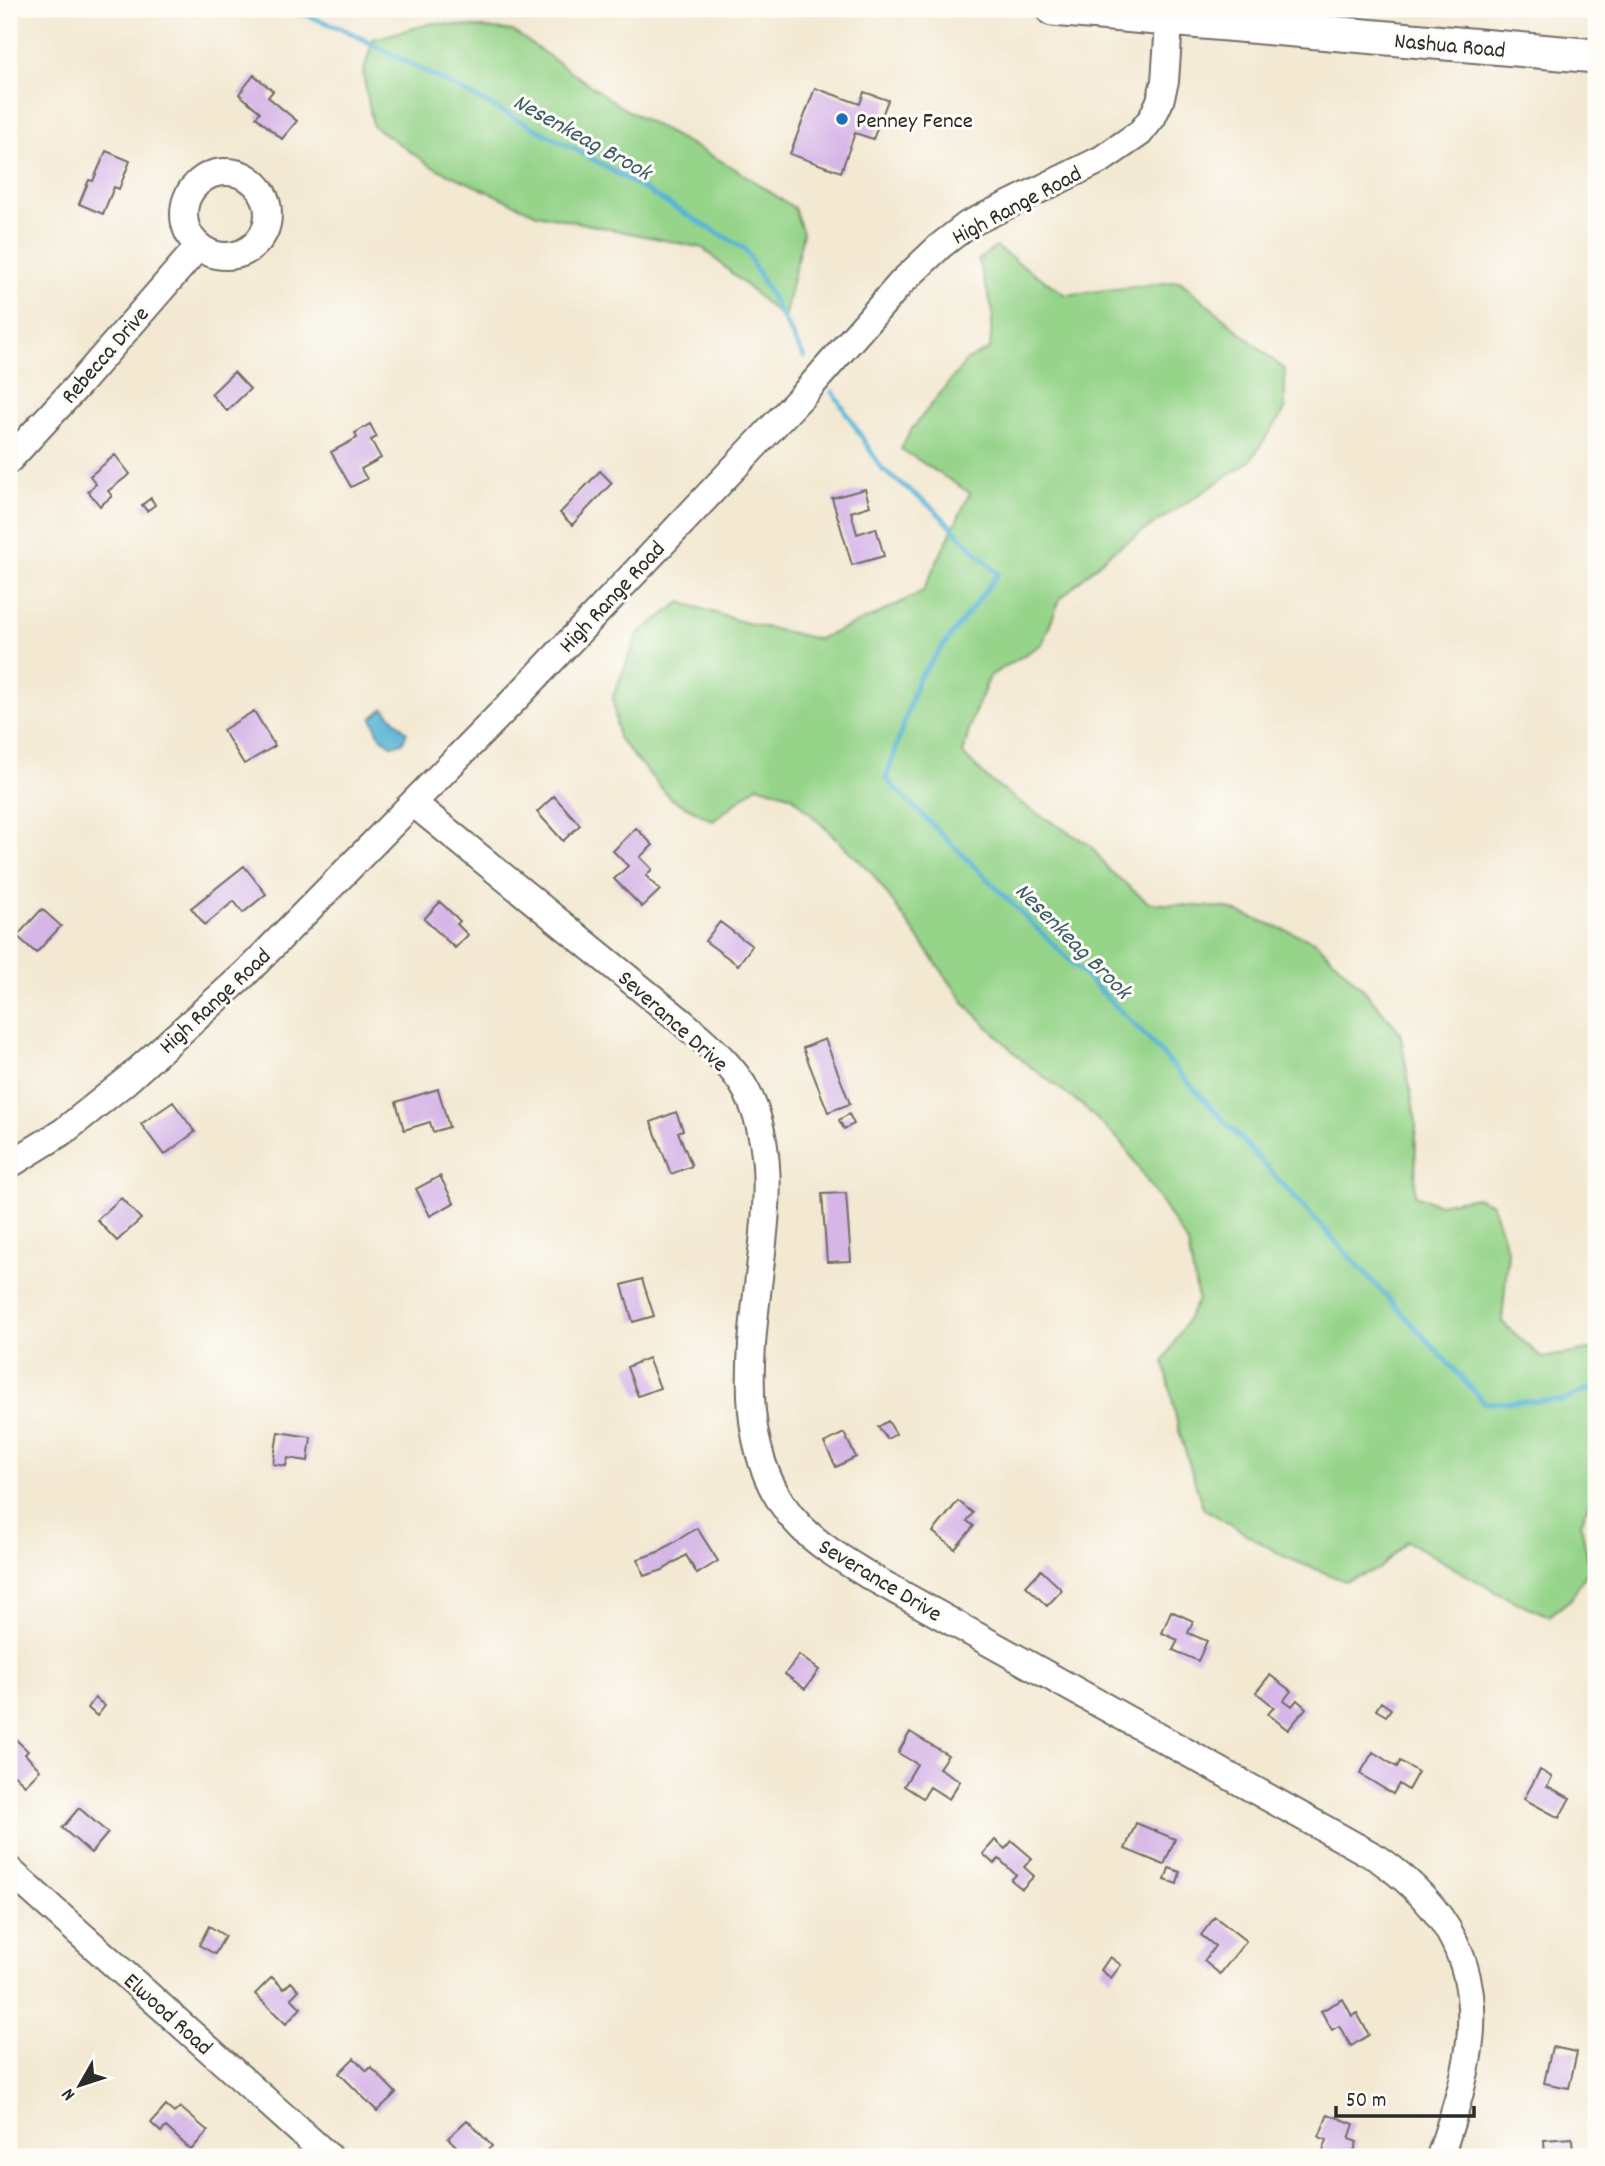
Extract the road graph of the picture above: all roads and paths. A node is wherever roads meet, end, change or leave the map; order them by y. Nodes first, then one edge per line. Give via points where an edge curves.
1 (1053, 9) edge
2 (1170, 14) edge
3 (1596, 56) edge
4 (199, 246) dead end
5 (9, 460) edge
6 (413, 803) junction
7 (9, 1165) edge
8 (9, 1870) edge
9 (329, 2157) edge
10 (1440, 2157) edge

1 - 2 main road, Nashua Road
2 - 3 main road, Nashua Road
2 - 6 street, High Range Road via 1160,101 1140,133 1102,159 967,225 940,246
4 - 5 street, Rebecca Drive
6 - 7 street, High Range Road via 245,974 125,1082 64,1131
6 - 10 street, Severance Drive via 682,1022 746,1089 761,1130 767,1173 751,1368 754,1431 770,1484 786,1511 834,1554 871,1577 1379,1858 1432,1904 1455,1940 1471,2004 1466,2069
8 - 9 street, Elwood Road

